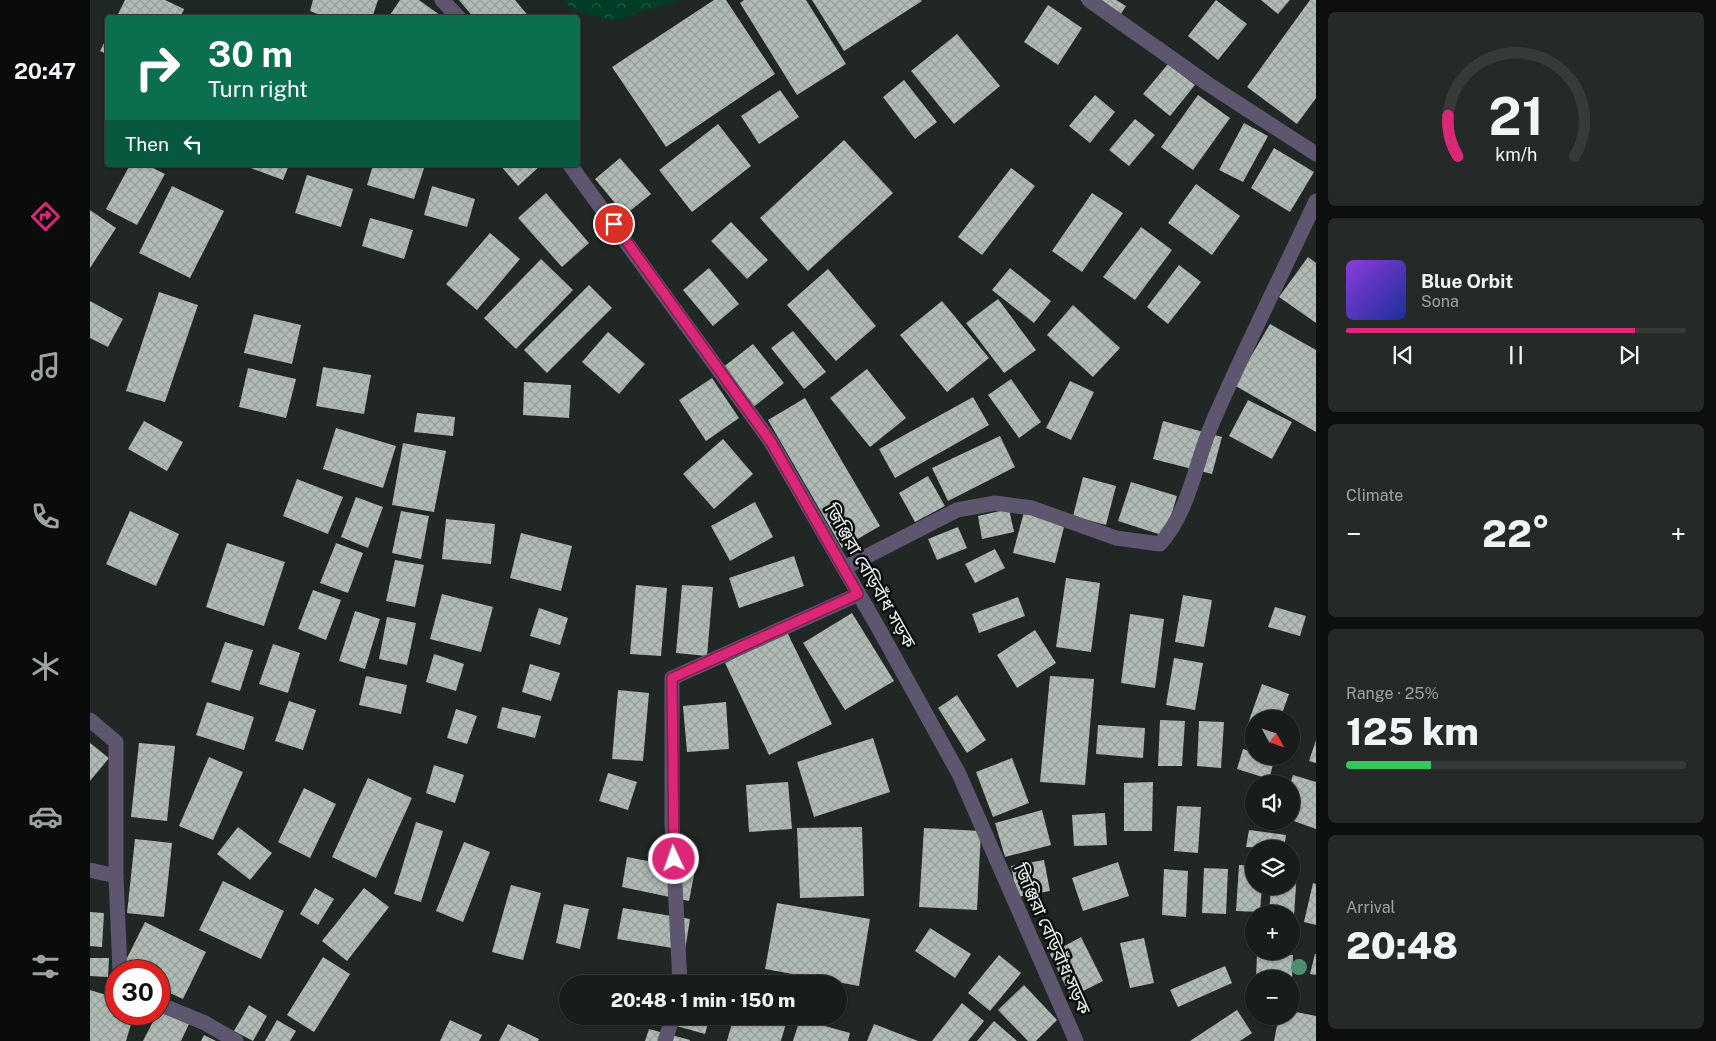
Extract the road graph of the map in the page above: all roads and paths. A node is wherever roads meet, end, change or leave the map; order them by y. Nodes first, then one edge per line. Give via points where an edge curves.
1 (442, 0) edge
2 (1089, 0) edge
3 (456, 15) edge
4 (1316, 154) edge
5 (572, 167) edge
6 (1316, 201) edge
7 (844, 568) junction
8 (858, 594) junction
9 (90, 720) edge
10 (90, 870) edge
11 (116, 876) junction
12 (120, 960) edge
13 (680, 975) edge
14 (170, 1008) edge
15 (670, 1025) edge
16 (236, 1041) edge
17 (665, 1041) edge
18 (1076, 1041) edge

1 - 3 street
2 - 4 street via 1208,84
5 - 7 street, জিঞ্জিরা বেড়িবাঁধ সড়ক via 771,442
6 - 7 street via 1213,421 1183,508 1160,544 1116,538 1032,508 995,503 957,510
7 - 8 street, জিঞ্জিরা বেড়িবাঁধ সড়ক
8 - 13 street via 672,678 672,824
8 - 18 street, জিঞ্জিরা বেড়িবাঁধ সড়ক via 959,774
9 - 11 street via 116,742
10 - 11 street
11 - 12 street
14 - 16 street via 206,1022
15 - 17 street

